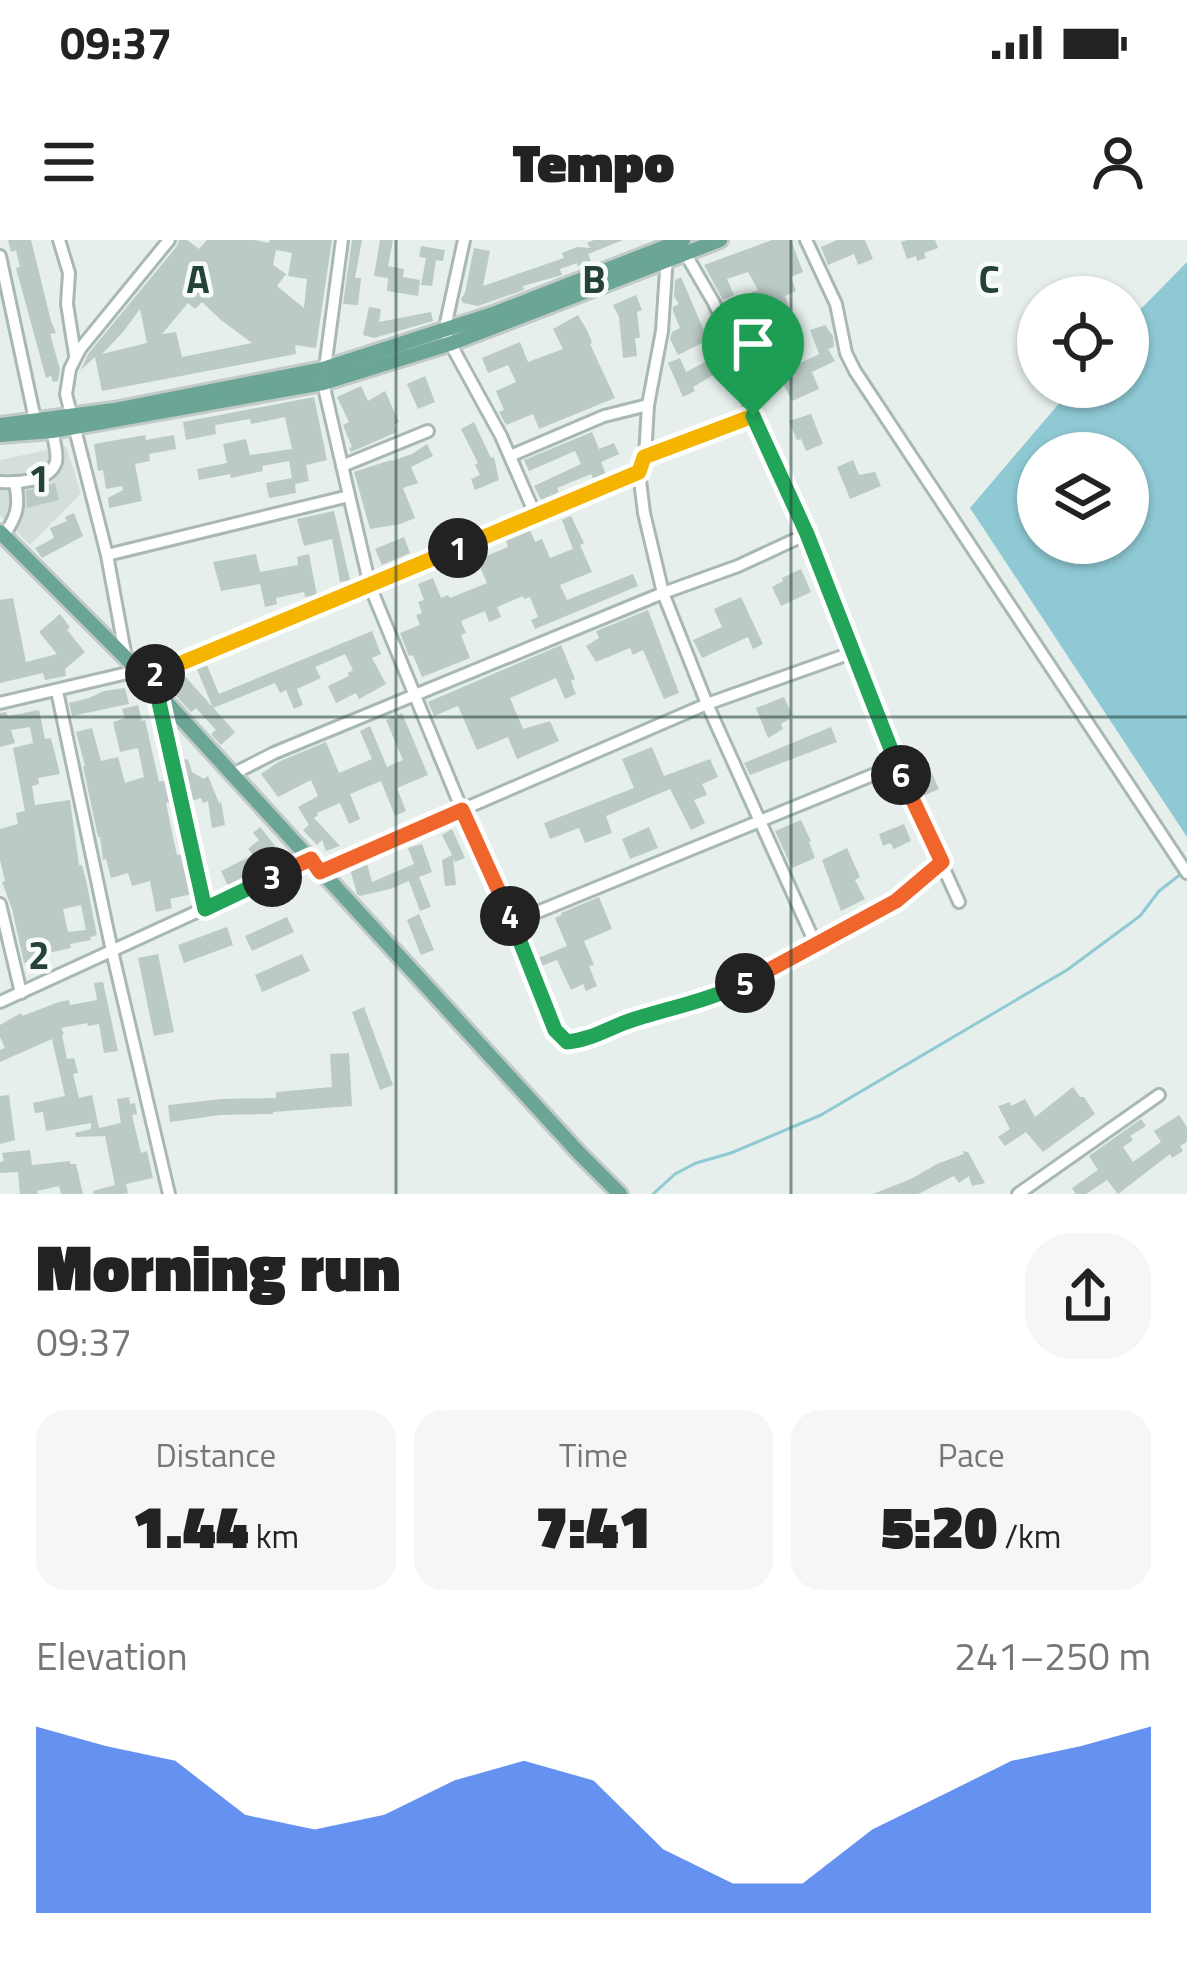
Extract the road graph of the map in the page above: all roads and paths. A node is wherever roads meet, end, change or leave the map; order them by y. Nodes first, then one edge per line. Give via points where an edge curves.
1 (59, 240) edge
2 (169, 240) edge
3 (342, 240) edge
4 (464, 240) edge
5 (720, 240) edge
6 (806, 240) edge
7 (675, 246) edge
8 (0, 256) edge
9 (448, 337) junction
10 (76, 358) junction
11 (323, 376) junction
12 (648, 405) junction
13 (753, 416) junction
14 (73, 422) junction
15 (0, 424) edge
16 (41, 428) junction
17 (428, 431) dead end
18 (0, 435) edge
19 (510, 456) junction
20 (644, 457) junction
21 (342, 466) junction
22 (639, 472) junction
23 (0, 482) edge
24 (15, 483) junction
25 (349, 496) junction
26 (535, 514) junction
27 (2, 533) edge
28 (807, 534) junction
29 (107, 554) junction
30 (370, 586) junction
31 (663, 593) junction
32 (851, 653) junction
33 (135, 669) junction
34 (57, 691) junction
35 (157, 693) junction
36 (415, 695) junction
37 (0, 703) edge
38 (707, 704) junction
39 (896, 765) junction
40 (231, 775) junction
41 (462, 810) junction
42 (762, 820) junction
43 (942, 862) junction
44 (316, 865) junction
45 (1187, 873) edge
46 (959, 902) dead end
47 (0, 904) edge
48 (205, 909) junction
49 (513, 922) junction
50 (815, 943) junction
51 (112, 951) junction
52 (21, 993) junction
53 (0, 1002) edge
54 (1159, 1095) dead end
55 (1023, 1193) edge
56 (170, 1194) edge
57 (620, 1194) edge

1 - 10 street
2 - 10 street
3 - 11 street
4 - 9 street
5 - 7 main road
6 - 45 street via 855,371
7 - 9 main road
7 - 12 street
7 - 13 street via 728,333
8 - 16 street
9 - 11 main road
9 - 19 street
10 - 14 street via 66,394
11 - 14 main road
11 - 21 street
12 - 19 street
12 - 20 street
13 - 20 path
13 - 28 street
14 - 16 main road
14 - 29 street
15 - 16 main road
16 - 18 main road
16 - 24 street via 56,459 52,470
17 - 21 street
19 - 26 street
20 - 22 street
21 - 25 street
22 - 26 street
22 - 31 street
23 - 24 street
24 - 27 street via 17,517
25 - 29 street
25 - 30 street
26 - 30 street
27 - 33 main road
28 - 31 street
28 - 32 street
29 - 33 street
30 - 33 street
30 - 36 street
31 - 36 street
31 - 38 street
32 - 38 street
32 - 39 street
33 - 34 street
33 - 35 main road
34 - 37 street
34 - 51 street
35 - 40 main road
35 - 48 street
36 - 40 street
36 - 41 street
38 - 41 street
38 - 42 street
39 - 42 street
39 - 43 street
40 - 44 main road
41 - 44 street
41 - 49 street
42 - 49 street
42 - 50 street
43 - 46 street
43 - 50 street via 896,901
44 - 48 street
44 - 57 main road
47 - 52 street
48 - 51 street
49 - 50 street via 555,1030 567,1042 740,986
51 - 52 street
51 - 56 street
52 - 53 street
54 - 55 street

